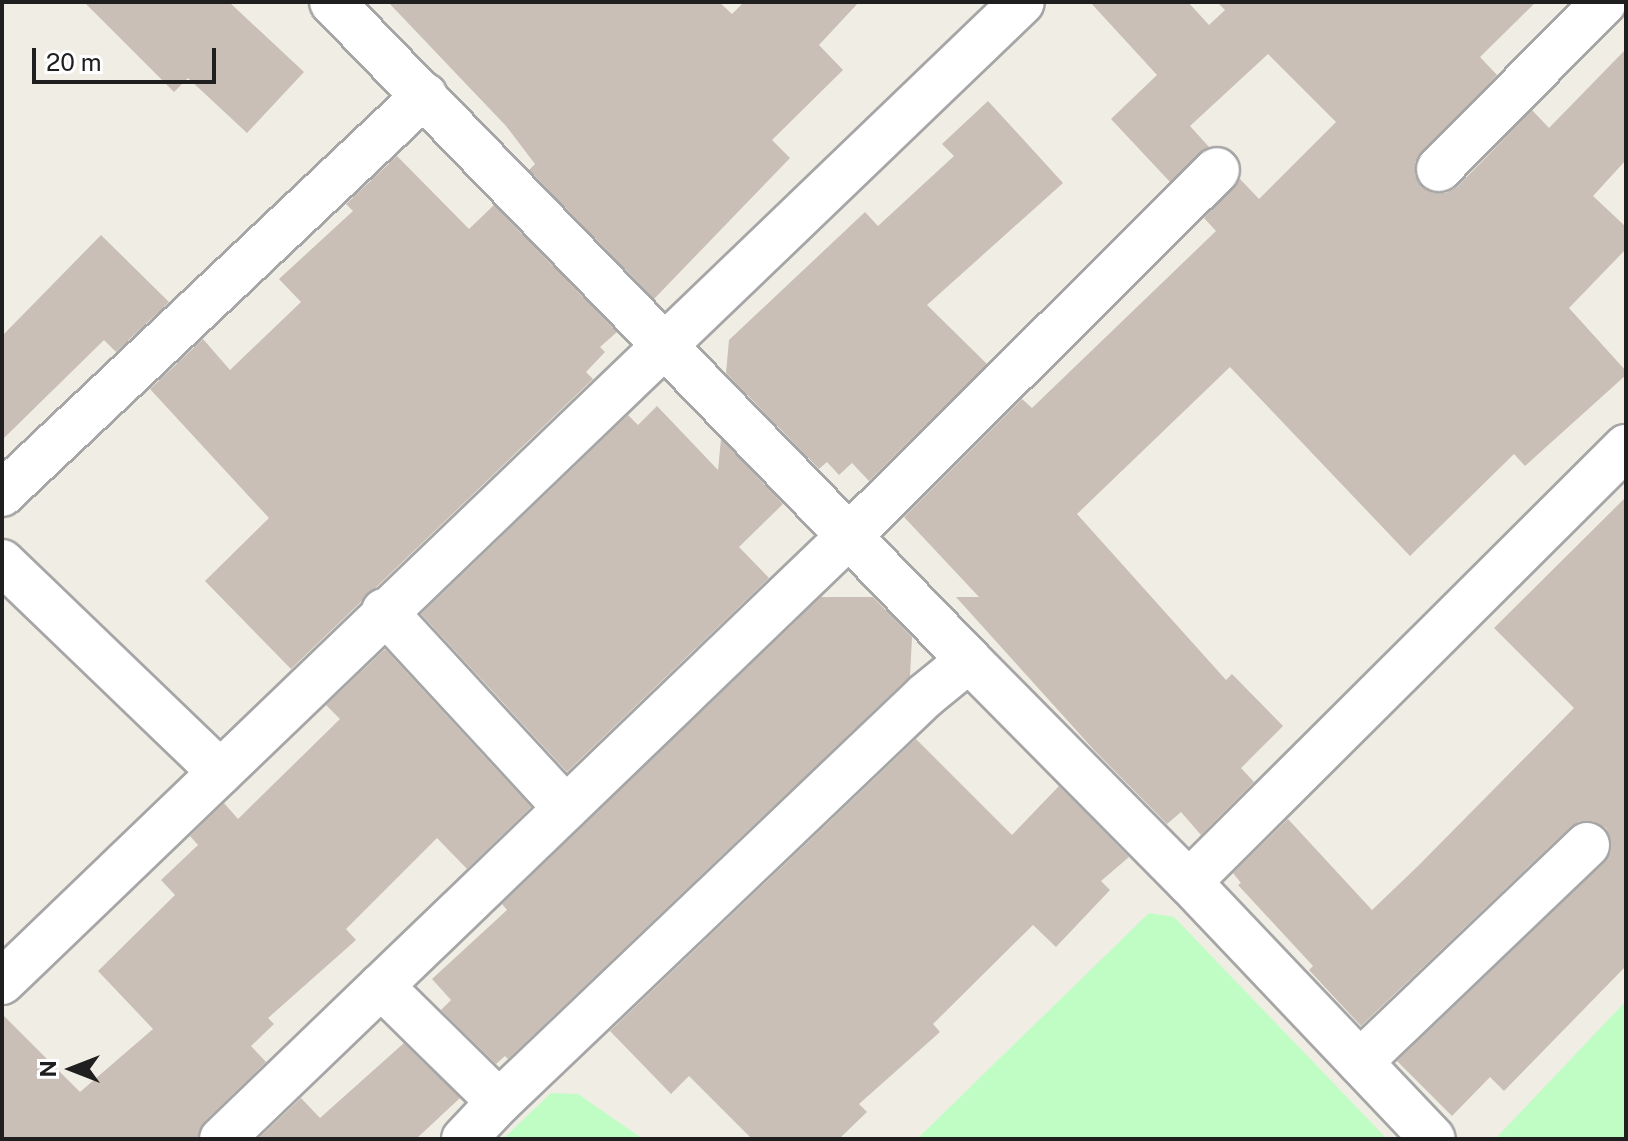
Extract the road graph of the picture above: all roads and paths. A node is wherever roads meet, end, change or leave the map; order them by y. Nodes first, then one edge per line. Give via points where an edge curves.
1 (332, 2) edge
2 (1022, 2) edge
3 (1604, 2) edge
4 (425, 95) junction
5 (1439, 169) dead end
6 (1217, 170) dead end
7 (664, 342) junction
8 (1626, 447) edge
9 (2, 494) edge
10 (851, 534) junction
11 (2, 562) edge
12 (384, 611) junction
13 (969, 660) junction
14 (220, 772) junction
15 (566, 808) junction
16 (1587, 845) dead end
17 (1189, 882) junction
18 (2, 982) edge
19 (381, 986) junction
20 (1360, 1062) junction
21 (499, 1102) junction
22 (222, 1139) edge
23 (464, 1139) edge
24 (1433, 1139) edge

1 - 4 street
2 - 7 street
3 - 5 street
4 - 7 street
4 - 9 street
6 - 10 street
7 - 10 street
7 - 12 street
8 - 17 street
10 - 13 street
10 - 15 street
11 - 14 street
12 - 14 street
12 - 15 street
13 - 17 street
13 - 21 street
14 - 18 street
15 - 19 street
16 - 20 street
17 - 20 street
19 - 21 street
19 - 22 street
20 - 24 street
21 - 23 street

